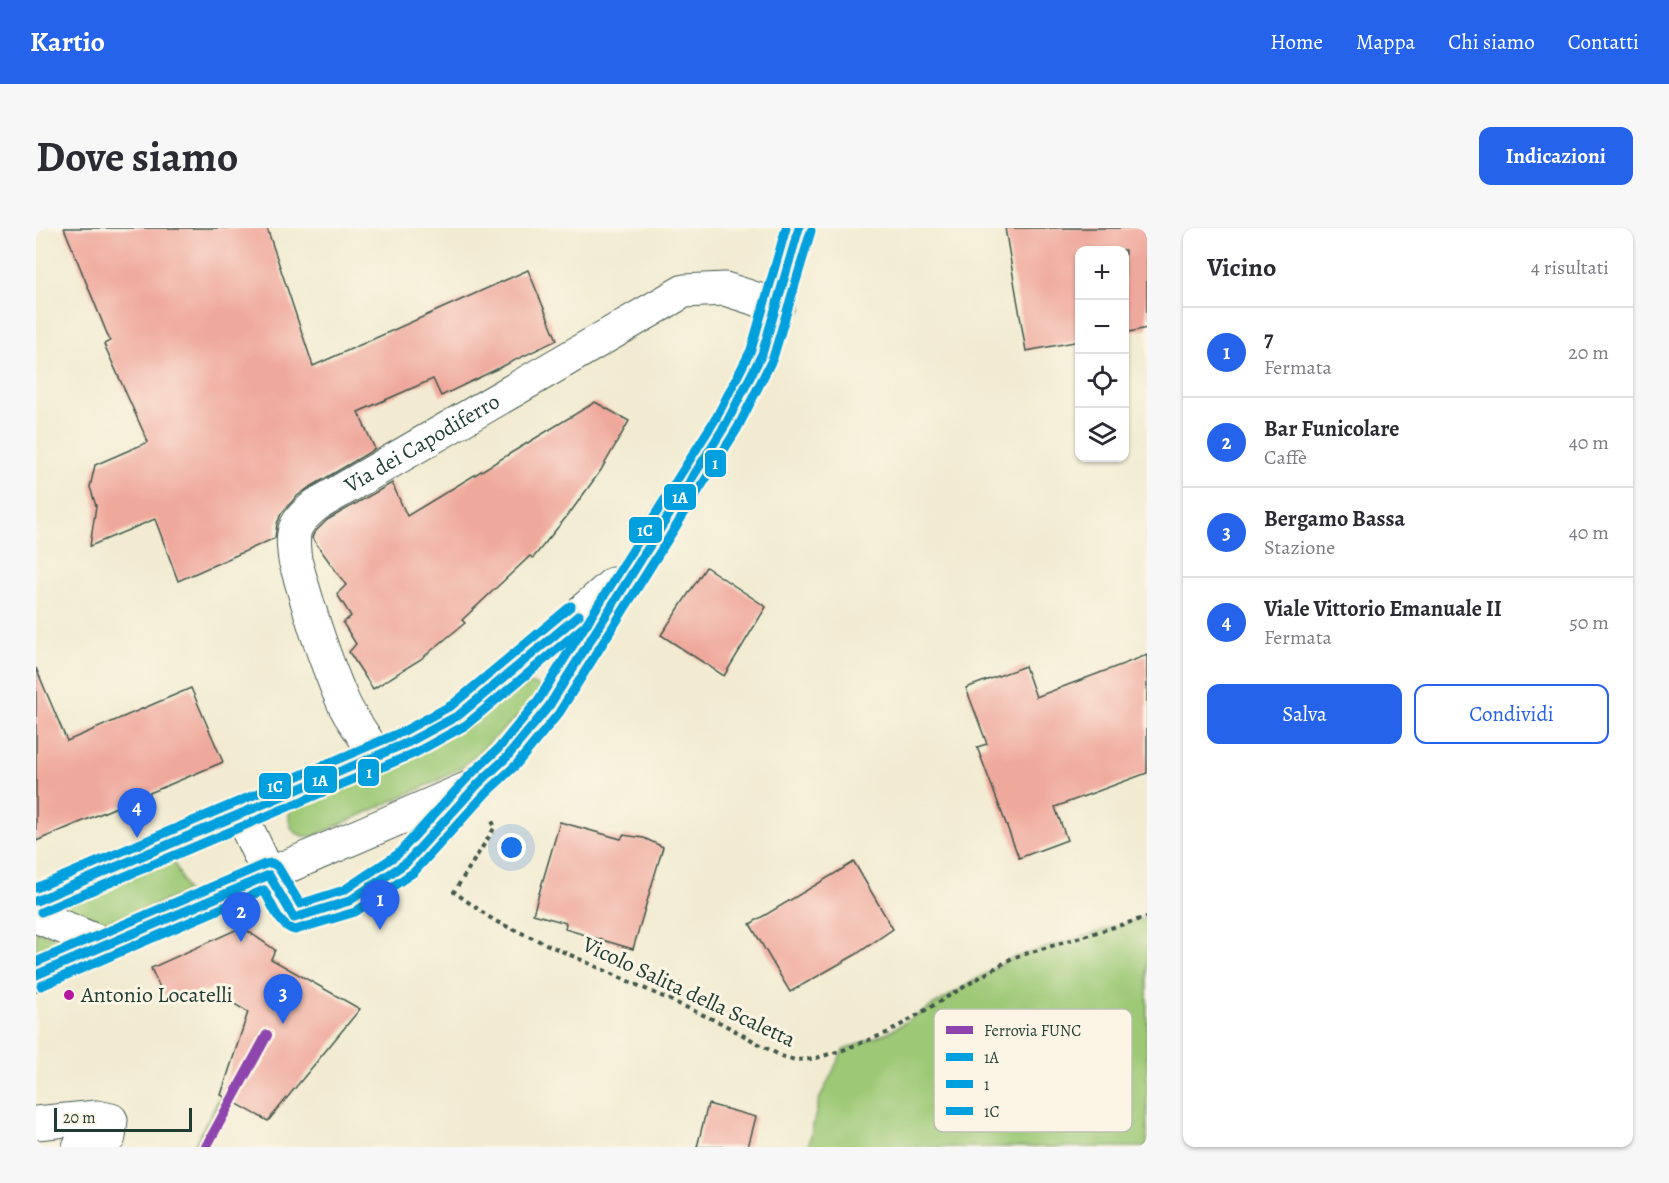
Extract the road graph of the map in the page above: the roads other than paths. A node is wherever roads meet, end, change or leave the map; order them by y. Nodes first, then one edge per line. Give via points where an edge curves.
1 (799, 228) edge
2 (778, 306) junction
3 (639, 561) junction
4 (375, 756) junction
5 (478, 784) junction
6 (240, 813) junction
7 (269, 875) junction
8 (36, 901) edge
9 (36, 916) edge
10 (106, 945) junction
11 (36, 975) edge
12 (36, 1123) edge
13 (79, 1147) edge

1 - 2 street
2 - 3 street via 762,354 726,424
2 - 4 street, Via dei Capodiferro via 725,289 684,291 298,520 293,543 295,560 324,659 346,708
3 - 4 street via 459,716
3 - 5 street via 549,706 530,732
4 - 6 street
5 - 7 street
5 - 7 lane via 406,863 349,901 294,918
6 - 7 street
6 - 8 street
7 - 10 street
9 - 10 street
10 - 11 street
12 - 13 street via 97,1117 111,1120 109,1137

